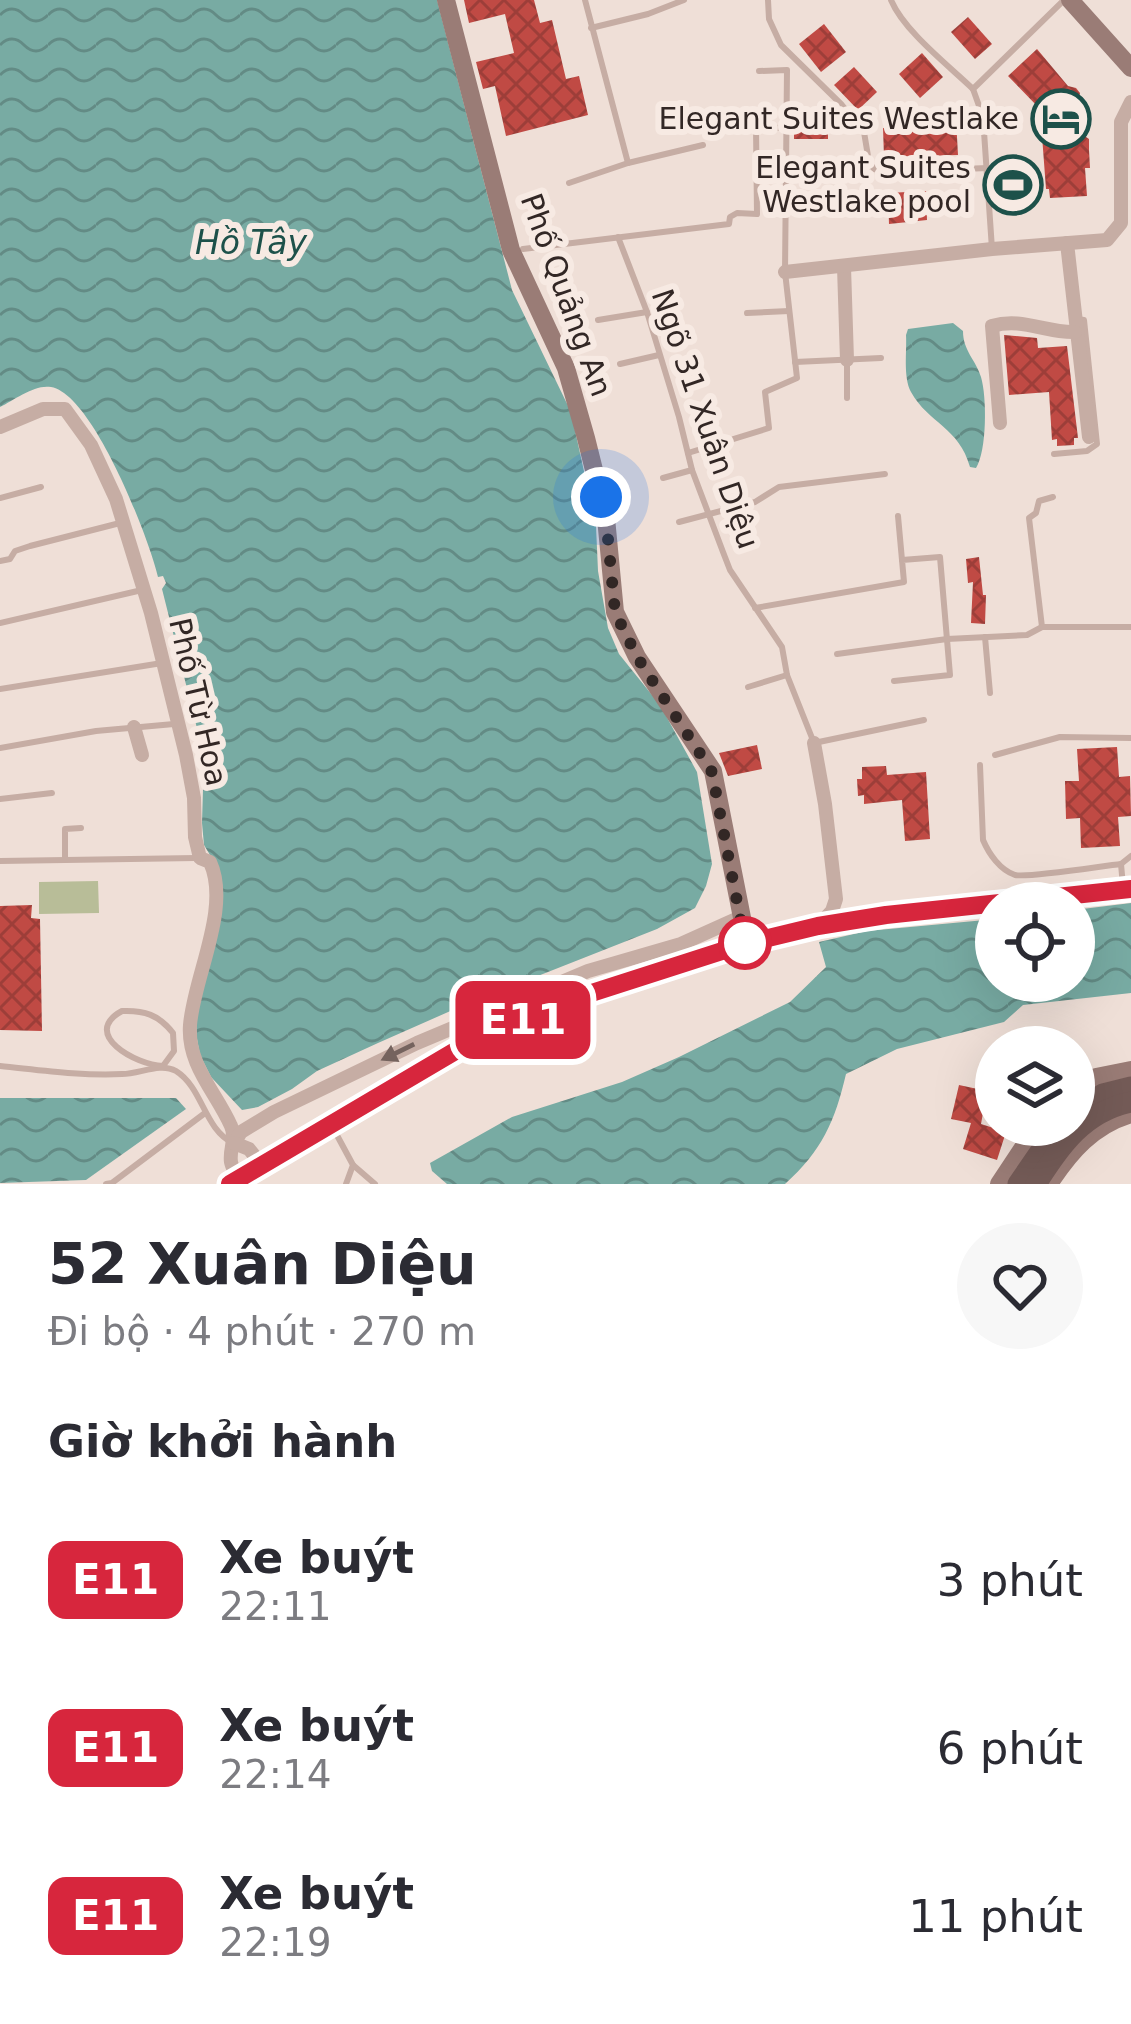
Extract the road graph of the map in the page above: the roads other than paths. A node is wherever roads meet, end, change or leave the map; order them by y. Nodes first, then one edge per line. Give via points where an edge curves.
1 (446, 0) edge
2 (585, 0) edge
3 (684, 0) edge
4 (768, 0) edge
5 (891, 0) edge
6 (1067, 0) edge
7 (674, 3) edge
8 (591, 28) junction
9 (1131, 68) edge
10 (759, 71) dead end
11 (973, 89) junction
12 (1131, 102) edge
13 (732, 126) dead end
14 (756, 127) junction
15 (785, 128) junction
16 (703, 145) dead end
17 (628, 164) junction
18 (988, 168) junction
19 (569, 183) dead end
20 (618, 237) junction
21 (1067, 243) junction
22 (523, 249) dead end
23 (992, 249) junction
24 (844, 267) junction
25 (784, 272) junction
26 (789, 311) junction
27 (647, 312) junction
28 (746, 313) dead end
29 (598, 320) dead end
30 (1074, 325) junction
31 (659, 355) junction
32 (880, 358) dead end
33 (848, 360) junction
34 (794, 362) junction
35 (620, 364) dead end
36 (847, 398) dead end
37 (1000, 423) dead end
38 (0, 427) edge
39 (1089, 437) dead end
40 (688, 453) junction
41 (1054, 454) dead end
42 (692, 470) junction
43 (885, 474) dead end
44 (663, 478) dead end
45 (41, 487) dead end
46 (1053, 497) dead end
47 (0, 498) edge
48 (709, 514) junction
49 (898, 517) dead end
50 (123, 522) junction
51 (680, 522) dead end
52 (902, 560) junction
53 (0, 561) edge
54 (142, 590) junction
55 (755, 608) junction
56 (0, 623) edge
57 (1042, 627) junction
58 (1131, 627) edge
59 (985, 637) junction
60 (947, 639) junction
61 (837, 654) dead end
62 (163, 663) junction
63 (787, 675) junction
64 (894, 681) dead end
65 (748, 687) dead end
66 (0, 689) edge
67 (990, 693) dead end
68 (924, 720) dead end
69 (179, 723) junction
70 (134, 727) junction
71 (1131, 738) edge
72 (814, 742) junction
73 (0, 748) edge
74 (142, 755) dead end
75 (994, 755) dead end
76 (980, 765) dead end
77 (52, 793) dead end
78 (0, 799) edge
79 (81, 828) dead end
80 (1131, 856) edge
81 (200, 858) junction
82 (65, 859) junction
83 (0, 861) edge
84 (1121, 864) junction
85 (1017, 875) junction
86 (1018, 882) edge
87 (1127, 889) edge
88 (1095, 892) edge
89 (975, 905) edge
90 (741, 917) junction
91 (818, 926) junction
92 (747, 943) junction
93 (0, 1066) edge
94 (163, 1066) junction
95 (1131, 1070) edge
96 (1095, 1078) edge
97 (1095, 1094) edge
98 (1130, 1108) edge
99 (206, 1112) junction
100 (330, 1123) junction
101 (234, 1143) junction
102 (1024, 1146) edge
103 (1045, 1146) edge
104 (353, 1166) junction
105 (246, 1177) edge
106 (106, 1184) edge
107 (346, 1184) edge
108 (375, 1184) edge
109 (999, 1184) edge
110 (1018, 1184) edge
111 (1036, 1184) edge
112 (1049, 1184) edge

1 - 90 street, Phố Quảng An via 511,250 576,403 606,518 615,612 712,772
2 - 8 lane
3 - 7 lane
4 - 18 lane via 781,45 864,133 874,170
5 - 11 lane
6 - 9 street
6 - 11 lane
7 - 8 lane
8 - 17 lane
10 - 15 lane via 788,70
11 - 18 lane
12 - 21 street via 1121,122 1121,223 1107,240
13 - 14 lane
14 - 15 lane
14 - 20 lane via 757,214
15 - 25 lane
16 - 17 lane
17 - 19 lane
18 - 23 lane
20 - 22 lane
20 - 27 lane, Ngõ 31 Xuân Diệu
21 - 23 street
21 - 30 street
23 - 24 street
24 - 25 street
24 - 33 street
25 - 26 lane
26 - 28 lane
26 - 34 lane
27 - 29 lane
27 - 31 lane, Ngõ 31 Xuân Diệu
30 - 37 street via 1053,332 1039,324 992,326
30 - 39 street
30 - 41 lane via 1084,320 1097,444
31 - 35 lane
31 - 40 lane, Ngõ 31 Xuân Diệu
32 - 33 lane
33 - 34 lane
33 - 36 lane
34 - 40 lane via 797,378 765,392 769,428
38 - 50 street, Phố Từ Hoa via 65,409 91,445
40 - 42 lane, Ngõ 31 Xuân Diệu
42 - 44 lane
42 - 48 lane, Ngõ 31 Xuân Diệu
43 - 48 lane via 778,487
45 - 47 lane
46 - 57 lane via 1039,501 1029,518
48 - 51 lane
48 - 55 lane, Ngõ 31 Xuân Diệu
49 - 52 lane
50 - 53 lane
50 - 54 street, Phố Từ Hoa
52 - 55 lane via 904,582
52 - 60 lane via 940,557
54 - 56 lane
54 - 62 street, Phố Từ Hoa
55 - 63 lane, Ngõ 31 Xuân Diệu via 782,647
57 - 58 lane
57 - 59 lane
59 - 60 lane
59 - 67 lane
60 - 61 lane
60 - 64 lane via 950,675
62 - 66 lane
62 - 69 street, Phố Từ Hoa
63 - 65 lane
63 - 72 lane, Ngõ 31 Xuân Diệu
68 - 72 lane
69 - 70 lane
69 - 81 street, Phố Từ Hoa
70 - 73 lane
70 - 74 street
71 - 75 lane via 1060,737
72 - 91 street via 836,898
76 - 85 lane via 983,840
77 - 78 lane
79 - 82 lane via 65,829
80 - 84 lane
81 - 82 lane
81 - 101 street, Phố Từ Hoa via 217,877 192,1052
82 - 83 lane
84 - 85 lane
84 - 87 lane
85 - 86 lane
87 - 88 street
89 - 91 street
90 - 92 street, Phố Quảng An
90 -> 101 street via 417,1043 274,1112
91 - 92 street
92 - 100 street via 474,1040
93 - 94 lane via 123,1075
94 - 94 lane via 175,1045 166,1023 140,1011 110,1018 119,1050
94 - 99 lane via 182,1076
95 - 96 street
97 - 98 main road
98 - 111 main road via 1112,1106 1076,1128
98 - 112 street via 1086,1137
99 - 101 lane
99 - 106 lane
100 - 104 lane
100 - 105 street
101 - 105 street, Phố Từ Hoa via 230,1159
101 - 105 street, Phố Từ Hoa via 249,1150
102 - 109 street
103 - 110 main road
104 - 107 lane
104 - 108 lane

